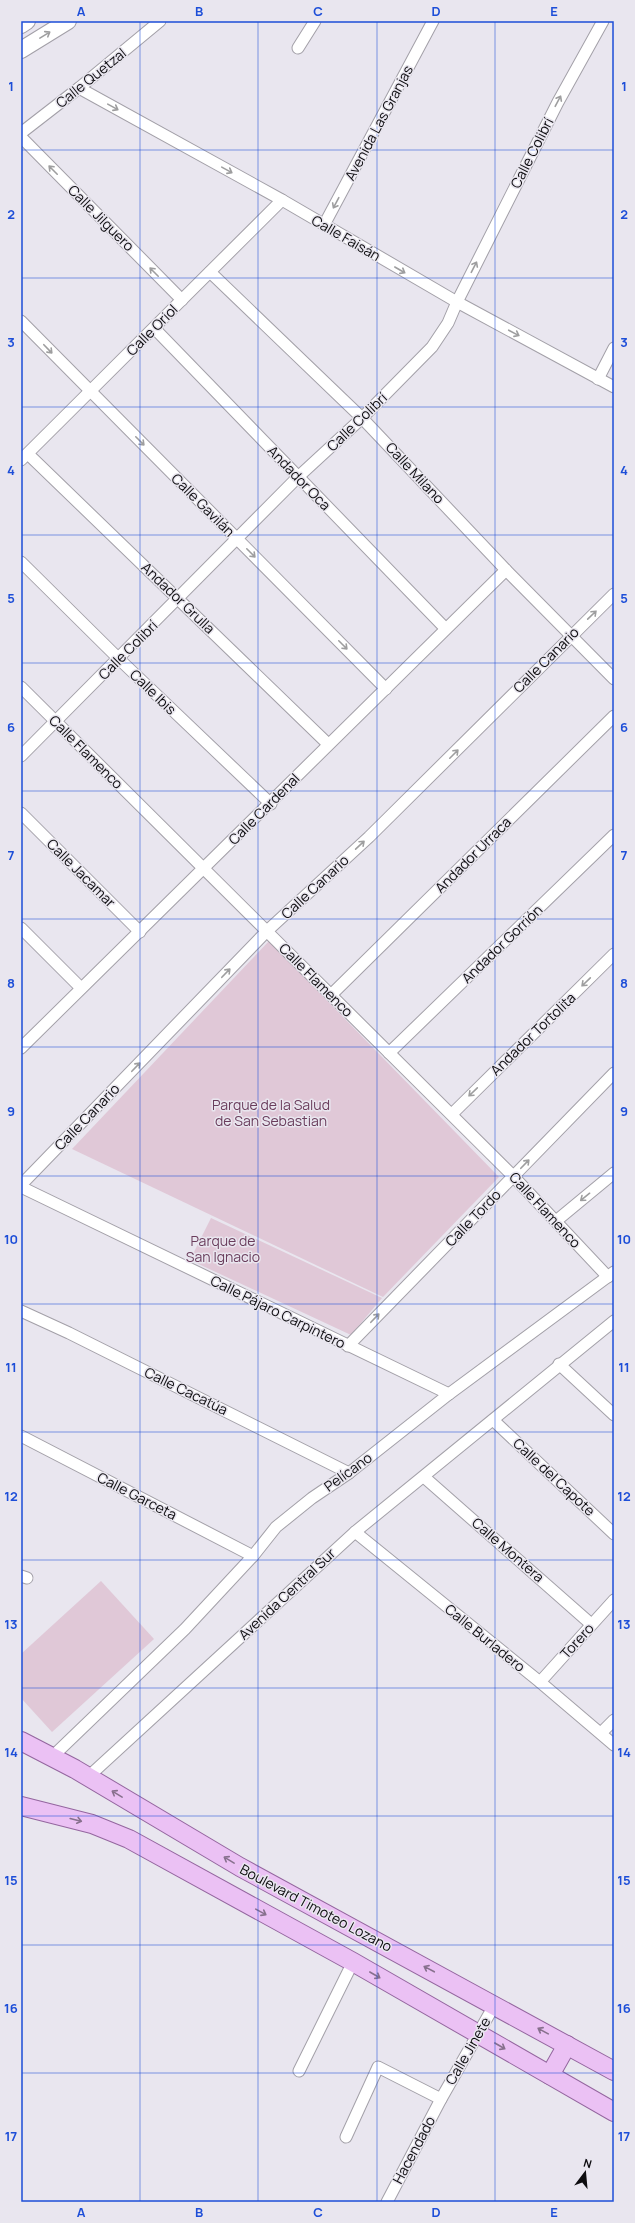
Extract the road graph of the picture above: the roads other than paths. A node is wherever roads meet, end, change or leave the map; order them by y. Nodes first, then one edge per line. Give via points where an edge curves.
1 (27, 21) edge
2 (68, 21) edge
3 (160, 21) edge
4 (315, 21) edge
5 (433, 21) edge
6 (603, 21) edge
7 (21, 25) edge
8 (298, 48) dead end
9 (21, 50) edge
10 (79, 88) junction
11 (21, 133) edge
12 (21, 137) edge
13 (282, 200) junction
14 (324, 226) junction
15 (210, 272) junction
16 (182, 300) junction
17 (457, 302) junction
18 (21, 321) edge
19 (154, 328) junction
20 (614, 348) edge
21 (598, 379) junction
22 (614, 387) edge
23 (90, 391) junction
24 (362, 418) junction
25 (24, 457) edge
26 (298, 478) junction
27 (237, 540) junction
28 (21, 562) edge
29 (506, 570) junction
30 (614, 594) edge
31 (179, 599) junction
32 (445, 628) junction
33 (570, 636) junction
34 (119, 659) junction
35 (614, 679) edge
36 (21, 687) edge
37 (386, 689) junction
38 (614, 716) edge
39 (56, 722) junction
40 (328, 744) junction
41 (21, 756) edge
42 (271, 804) junction
43 (21, 813) edge
44 (614, 835) edge
45 (204, 869) junction
46 (21, 928) edge
47 (267, 931) junction
48 (140, 932) junction
49 (614, 954) edge
50 (81, 988) junction
51 (331, 995) junction
52 (23, 1042) edge
53 (389, 1053) junction
54 (614, 1073) edge
55 (452, 1114) junction
56 (614, 1174) edge
57 (514, 1176) junction
58 (21, 1186) edge
59 (556, 1221) junction
60 (611, 1274) edge
61 (21, 1311) edge
62 (614, 1321) edge
63 (348, 1346) junction
64 (559, 1364) junction
65 (449, 1394) junction
66 (614, 1415) edge
67 (493, 1420) junction
68 (21, 1436) edge
69 (349, 1473) junction
70 (424, 1477) junction
71 (355, 1532) junction
72 (614, 1534) edge
73 (253, 1556) junction
74 (614, 1600) edge
75 (591, 1624) junction
76 (540, 1682) junction
77 (614, 1720) edge
78 (601, 1733) junction
79 (21, 1741) edge
80 (614, 1745) edge
81 (55, 1758) junction
82 (81, 1773) junction
83 (21, 1806) edge
84 (353, 1962) junction
85 (495, 2004) junction
86 (478, 2034) junction
87 (567, 2045) junction
88 (299, 2071) dead end
89 (614, 2071) edge
90 (550, 2075) junction
91 (441, 2099) junction
92 (614, 2112) edge
93 (346, 2137) dead end
94 (387, 2202) edge

1 - 7 street
9 -> 2 street
3 - 10 street, Calle Quetzal
4 - 8 street
5 -> 14 street, Avenida Las Granjas
17 -> 6 street, Calle Colibrí via 558,102
10 - 11 street, Calle Quetzal
10 -> 13 street, Calle Faisán
16 -> 12 street, Calle Jilguero
13 - 14 street, Calle Faisán
13 - 15 street, Calle Oriol
14 -> 17 street, Calle Faisán
15 - 16 street, Calle Oriol
15 - 24 street, Calle Milano
16 - 19 street, Calle Oriol
17 -> 21 street, Calle Faisán
17 - 24 street, Calle Colibrí via 448,323 432,347
18 -> 23 street, Calle Gavilán
19 - 23 street, Calle Oriol
19 - 26 street, Andador Oca
20 - 21 street
21 - 22 street, Calle Faisán
23 - 25 street, Calle Oriol
23 -> 27 street, Calle Gavilán
24 - 26 street, Calle Colibrí
24 - 29 street, Calle Milano
25 - 31 street, Andador Grulla
26 - 27 street, Calle Colibrí
26 - 32 street, Andador Oca
27 - 31 street, Calle Colibrí
27 -> 37 street, Calle Gavilán
28 - 34 street, Calle Ibis
29 - 32 street, Calle Cardenal
29 - 33 street, Calle Milano
33 -> 30 street, Calle Canario
31 - 34 street, Calle Colibrí
31 - 40 street, Andador Grulla
32 - 37 street, Calle Cardenal
33 - 35 street, Calle Milano
47 -> 33 street, Calle Canario via 375,831
34 - 39 street, Calle Colibrí
34 - 42 street, Calle Ibis
36 - 39 street, Calle Flamenco
37 - 40 street, Calle Cardenal
38 - 51 street, Andador Urraca
39 - 41 street, Calle Colibrí
39 - 45 street, Calle Flamenco
40 - 42 street, Calle Cardenal
42 - 45 street, Calle Cardenal
43 - 48 street, Calle Jacamar
44 - 53 street, Andador Gorrión
45 - 47 street, Calle Flamenco
45 - 48 street, Calle Cardenal
46 - 50 street
47 - 51 street, Calle Flamenco
58 -> 47 street, Calle Canario
48 - 50 street, Calle Cardenal
49 -> 55 street, Andador Tortolita
50 - 52 street, Calle Cardenal
51 - 53 street, Calle Flamenco
53 - 55 street, Calle Flamenco
57 -> 54 street, Calle Tordo
55 - 57 street, Calle Flamenco
56 -> 59 street
57 - 59 street, Calle Flamenco
63 -> 57 street, Calle Tordo
58 - 63 street, Calle Pájaro Carpintero
59 - 60 street, Calle Flamenco
60 - 65 street, Pelícano
61 - 69 street, Calle Cacatúa
62 - 64 street, Avenida Central Sur
63 - 65 street, Calle Pájaro Carpintero
64 - 66 street
64 - 67 street, Avenida Central Sur
65 - 69 street, Pelícano
67 - 70 street, Avenida Central Sur
67 - 72 street, Calle del Capote
68 - 73 street, Calle Garceta
69 - 73 street, Pelícano via 276,1527
70 - 71 street, Avenida Central Sur
70 - 75 street, Calle Montera
71 - 76 street, Calle Burladero
71 - 82 street, Avenida Central Sur
73 - 81 street, Pelícano via 186,1629
74 - 75 street, Torero
75 - 76 street, Torero
76 - 78 street, Calle Burladero
77 - 78 street
78 - 80 street, Calle Burladero
79 - 81 main road, Boulevard Timoteo Lozano
81 - 82 main road, Boulevard Timoteo Lozano
85 -> 82 main road, Boulevard Timoteo Lozano via 240,1867
83 -> 84 main road, Boulevard Timoteo Lozano via 92,1824 129,1839
84 -> 86 main road, Boulevard Timoteo Lozano
84 - 88 street
85 - 86 street, Calle Jinete
87 -> 85 main road, Boulevard Timoteo Lozano
86 -> 90 main road, Boulevard Timoteo Lozano
86 - 91 street, Calle Jinete
87 - 89 main road, Boulevard Timoteo Lozano
87 - 90 main road
90 - 92 main road, Boulevard Timoteo Lozano
91 - 93 street via 378,2067
91 - 94 street, Hacendado

